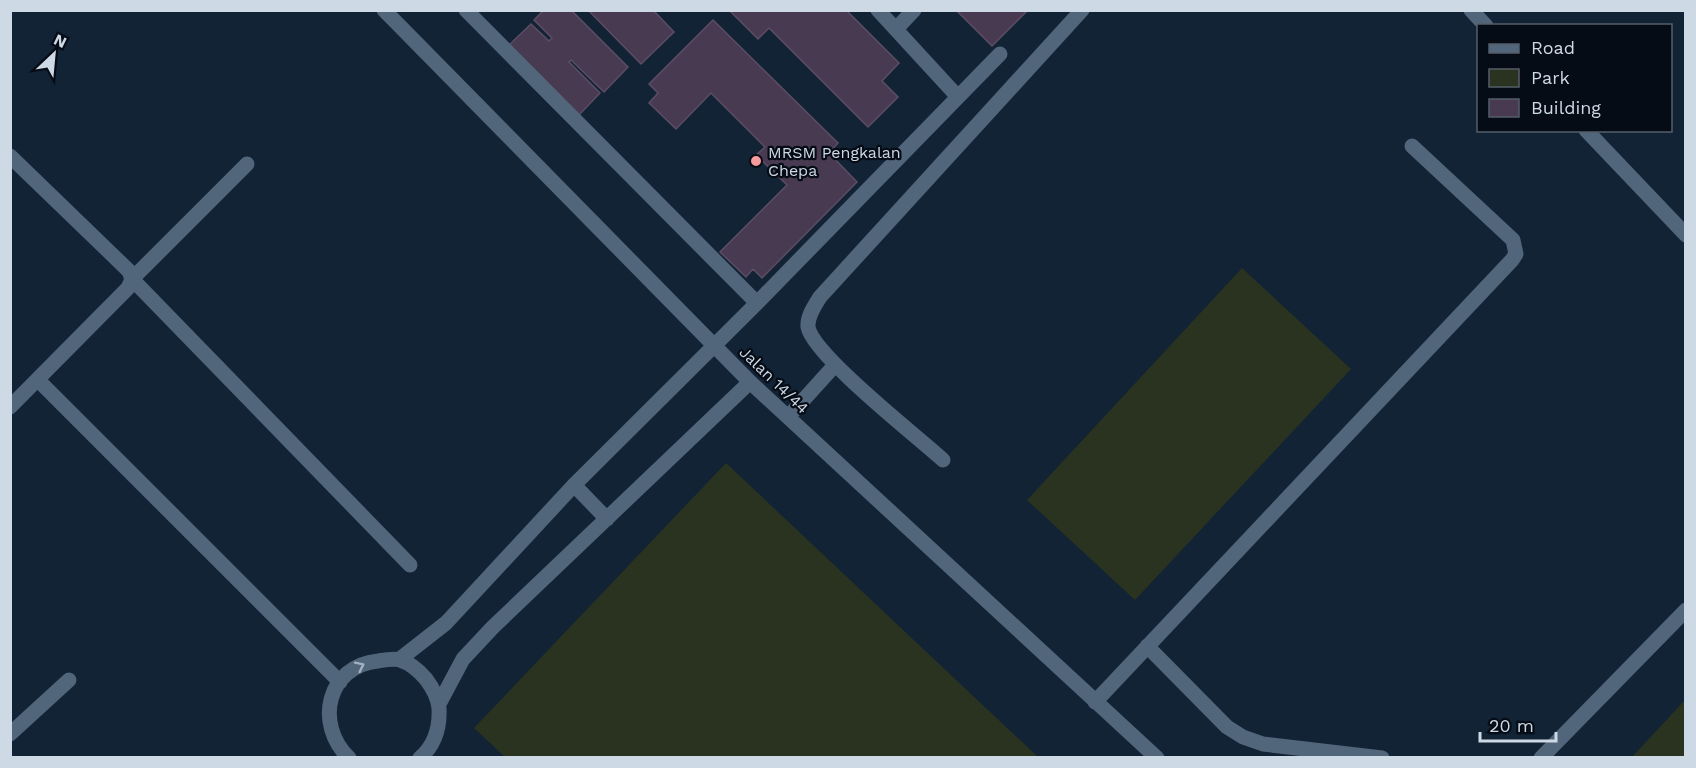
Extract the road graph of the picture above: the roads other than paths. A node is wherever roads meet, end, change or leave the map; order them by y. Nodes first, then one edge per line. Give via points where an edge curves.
1 (384, 10) edge
2 (466, 10) edge
3 (878, 10) edge
4 (914, 10) edge
5 (1082, 10) edge
6 (1472, 10) edge
7 (1484, 24) edge
8 (897, 29) junction
9 (999, 54) dead end
10 (958, 97) junction
11 (1588, 132) edge
12 (1412, 146) dead end
13 (10, 156) edge
14 (247, 164) dead end
15 (1686, 236) edge
16 (132, 279) junction
17 (757, 303) junction
18 (714, 346) junction
19 (835, 365) junction
20 (38, 380) junction
21 (750, 382) junction
22 (10, 407) edge
23 (788, 417) junction
24 (943, 460) dead end
25 (574, 485) junction
26 (607, 519) junction
27 (410, 565) dead end
28 (1686, 610) edge
29 (1148, 646) junction
30 (400, 659) junction
31 (69, 680) dead end
32 (340, 682) junction
33 (1095, 702) junction
34 (439, 704) junction
35 (10, 734) edge
36 (422, 757) edge
37 (349, 758) edge
38 (1157, 758) edge
39 (1382, 758) edge
40 (1541, 758) edge

1 - 18 street, Jalan 14/44
2 - 17 street
3 - 8 street
4 - 8 street
5 - 19 street via 820,297 808,326
6 - 7 street
8 - 10 street
9 - 10 street
10 - 17 street
11 - 15 street
12 - 29 street via 1513,240 1516,254
13 - 16 street via 129,271
14 - 16 street
16 - 20 street via 128,288
16 - 27 street
17 - 18 street
18 - 21 street, Jalan 14/44
18 - 25 street
19 - 23 street
19 - 24 street
20 - 22 street
20 - 32 street
21 - 23 street, Jalan 14/44
21 - 26 street
23 - 33 street, Jalan 14/44
25 - 26 street
25 - 30 street via 446,623
26 - 34 street via 476,645 454,672
28 - 40 street
29 - 33 street
29 - 39 street via 1227,727 1243,737 1263,744
32 -> 30 street via 352,669 369,662
30 - 34 street via 420,672
31 - 35 street
32 - 37 street via 331,697 328,715 331,732
33 - 38 street, Jalan 14/44
34 - 36 street via 440,723 434,741

